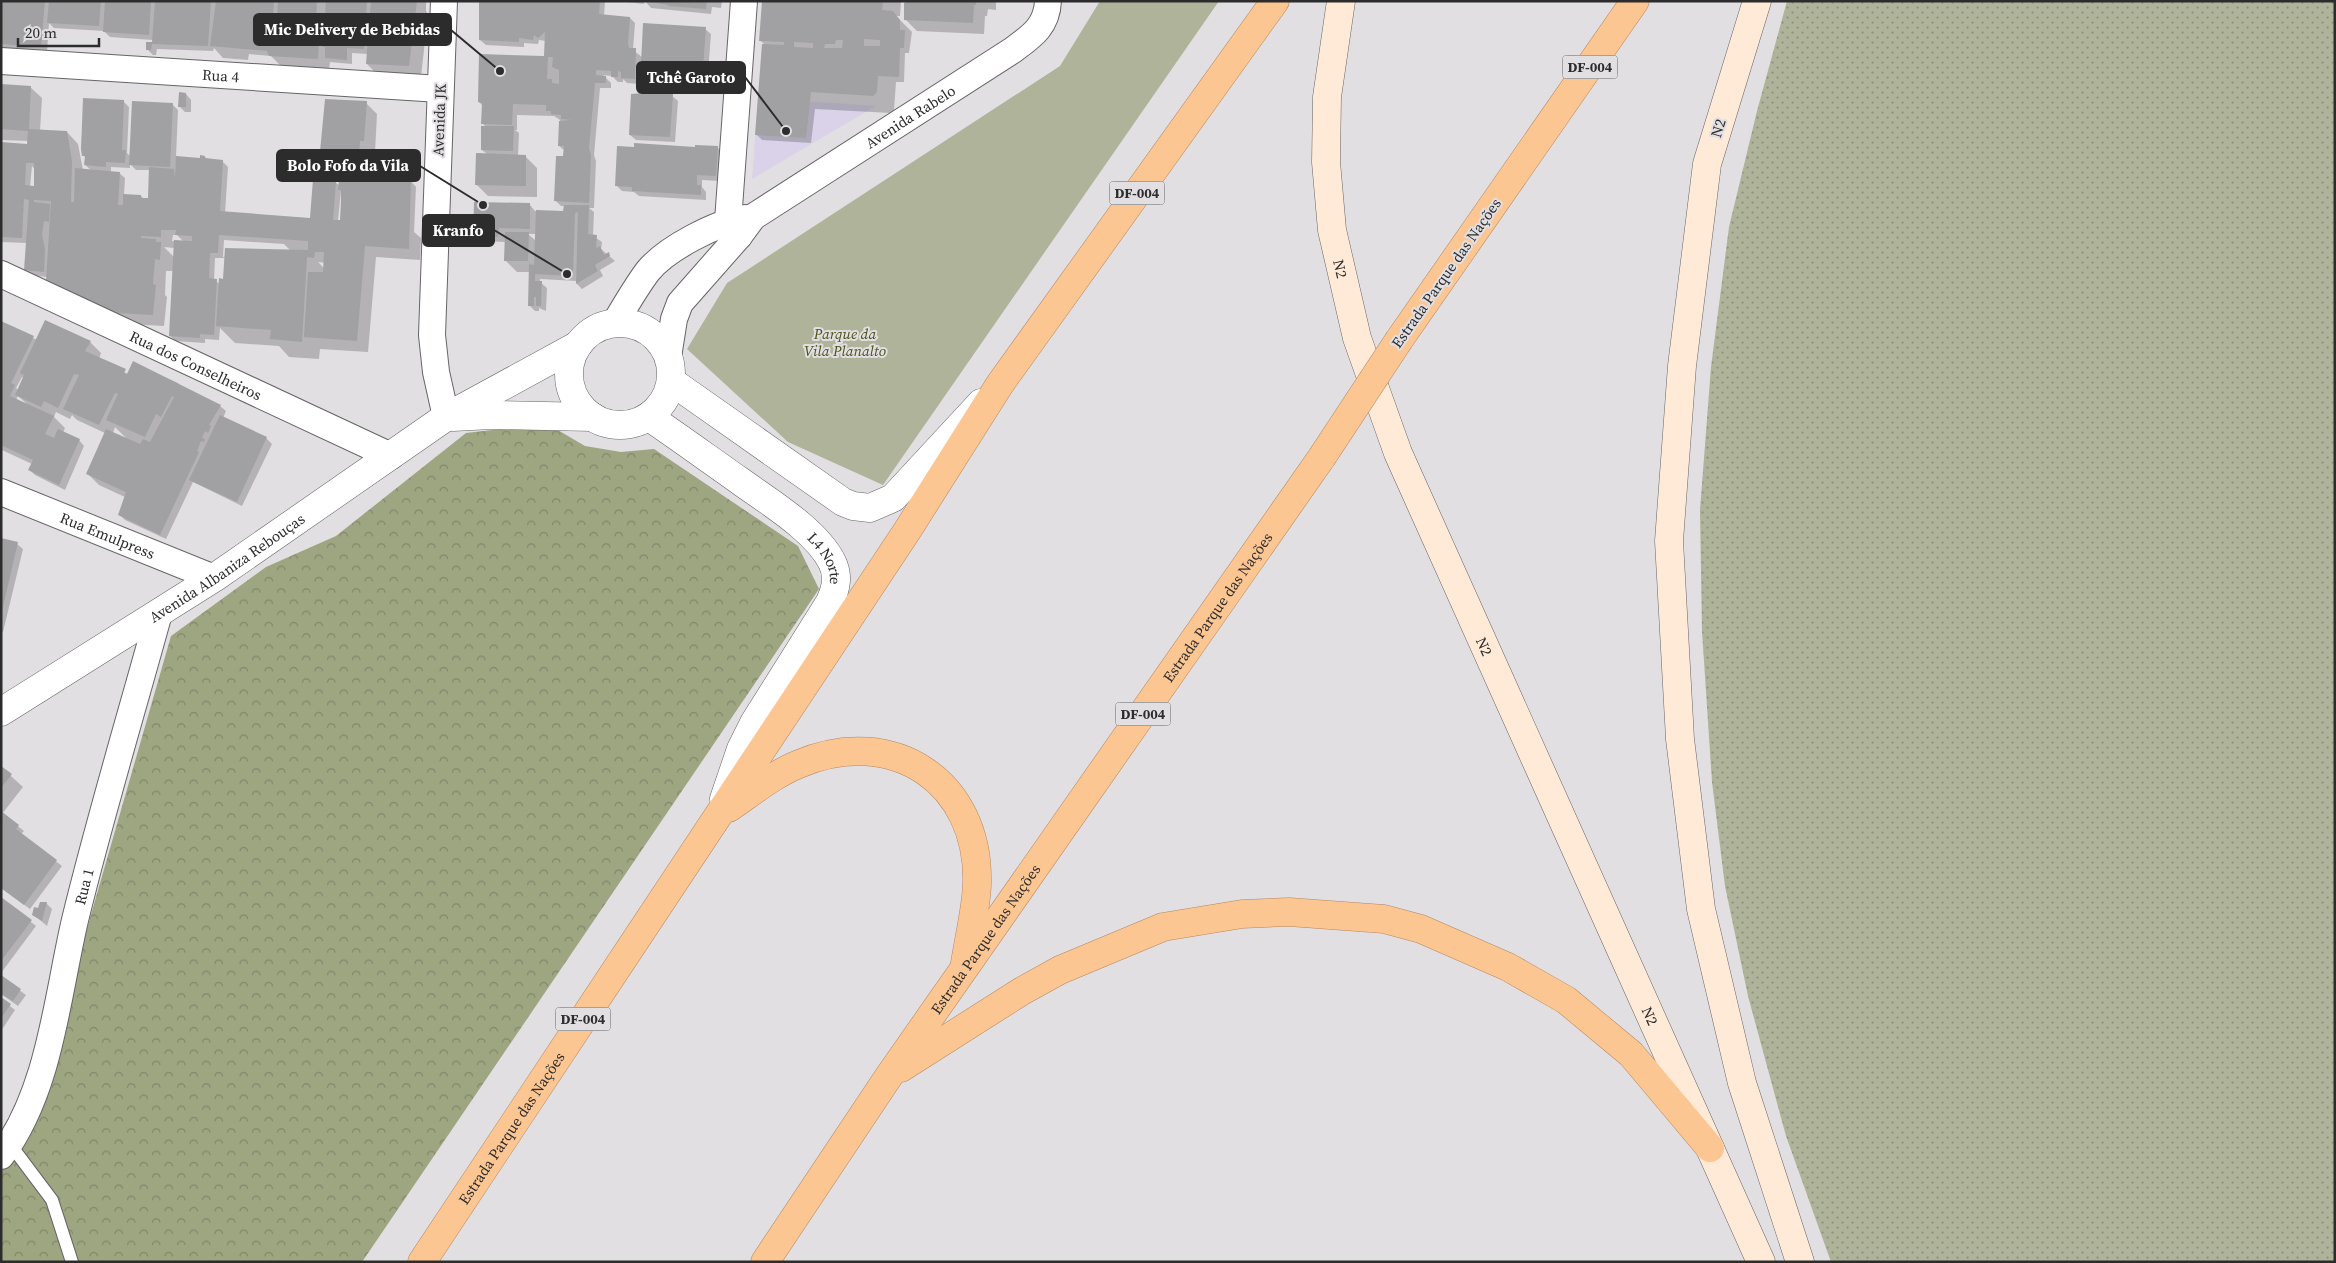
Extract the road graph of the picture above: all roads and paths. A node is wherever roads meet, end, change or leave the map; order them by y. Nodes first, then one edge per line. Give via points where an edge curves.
1 (444, 1) edge
2 (744, 1) edge
3 (1048, 1) edge
4 (1274, 1) edge
5 (1341, 1) edge
6 (1635, 1) edge
7 (1757, 1) edge
8 (1, 61) edge
9 (440, 89) junction
10 (740, 225) junction
11 (1, 274) edge
12 (614, 323) junction
13 (578, 345) junction
14 (670, 369) junction
15 (1000, 384) junction
16 (446, 417) junction
17 (592, 417) junction
18 (649, 417) junction
19 (391, 456) junction
20 (1, 492) edge
21 (214, 578) junction
22 (159, 613) junction
23 (1, 712) edge
24 (719, 814) junction
25 (963, 971) junction
26 (889, 1076) junction
27 (1710, 1148) junction
28 (6, 1150) edge
29 (72, 1262) edge
30 (422, 1262) edge
31 (765, 1262) edge
32 (1761, 1262) edge
33 (1800, 1262) edge

1 - 9 street, Avenida JK
2 - 10 street
3 - 10 street, Avenida Rabelo via 1048,15 1039,28 1013,50
4 - 15 highway, Estrada Parque das Nações / DF-004
5 - 27 main road, N2 via 1327,97 1326,162 1332,230 1357,338 1398,453
6 - 25 highway, Estrada Parque das Nações / DF-004, bridge
7 - 33 main road, N2 via 1707,164 1682,366 1669,541 1680,739 1701,908 1742,1083
8 - 9 street, Rua 4
9 - 16 street, Avenida JK via 432,335
10 - 12 street via 698,234 650,270
10 - 14 street via 680,303 674,319
11 - 19 street, Rua dos Conselheiros
12 - 13 street via 598,328
12 - 14 street via 647,330 663,347
13 - 16 street
13 - 17 street via 570,364 570,384 578,403
14 - 15 street via 843,502 864,508 879,505 900,492
14 - 18 street via 664,401
15 - 24 highway, Estrada Parque das Nações / DF-004
16 - 17 street
16 - 19 street, Avenida Albaniza Rebouças
17 - 18 street via 627,425
18 - 24 street, L4 Norte via 812,536 828,554 836,573 830,602 754,723
19 - 21 street, Avenida Albaniza Rebouças
20 - 21 street, Rua Emulpress
21 - 22 street, Avenida Albaniza Rebouças
22 - 23 street, Avenida Albaniza Rebouças
22 - 28 street, Rua 1 via 76,919 39,1082
24 - 25 highway via 791,768 825,756 856,751 878,752 899,757 925,770 946,788 960,809 973,849 977,884
24 - 30 highway, Estrada Parque das Nações / DF-004
25 - 26 highway, Estrada Parque das Nações / DF-004
26 - 27 highway via 1060,970 1163,927 1242,914 1334,914 1384,919 1421,930 1508,967 1566,1000 1631,1054
26 - 31 highway, Estrada Parque das Nações / DF-004
27 - 32 main road, N2
28 - 29 lane via 52,1200

